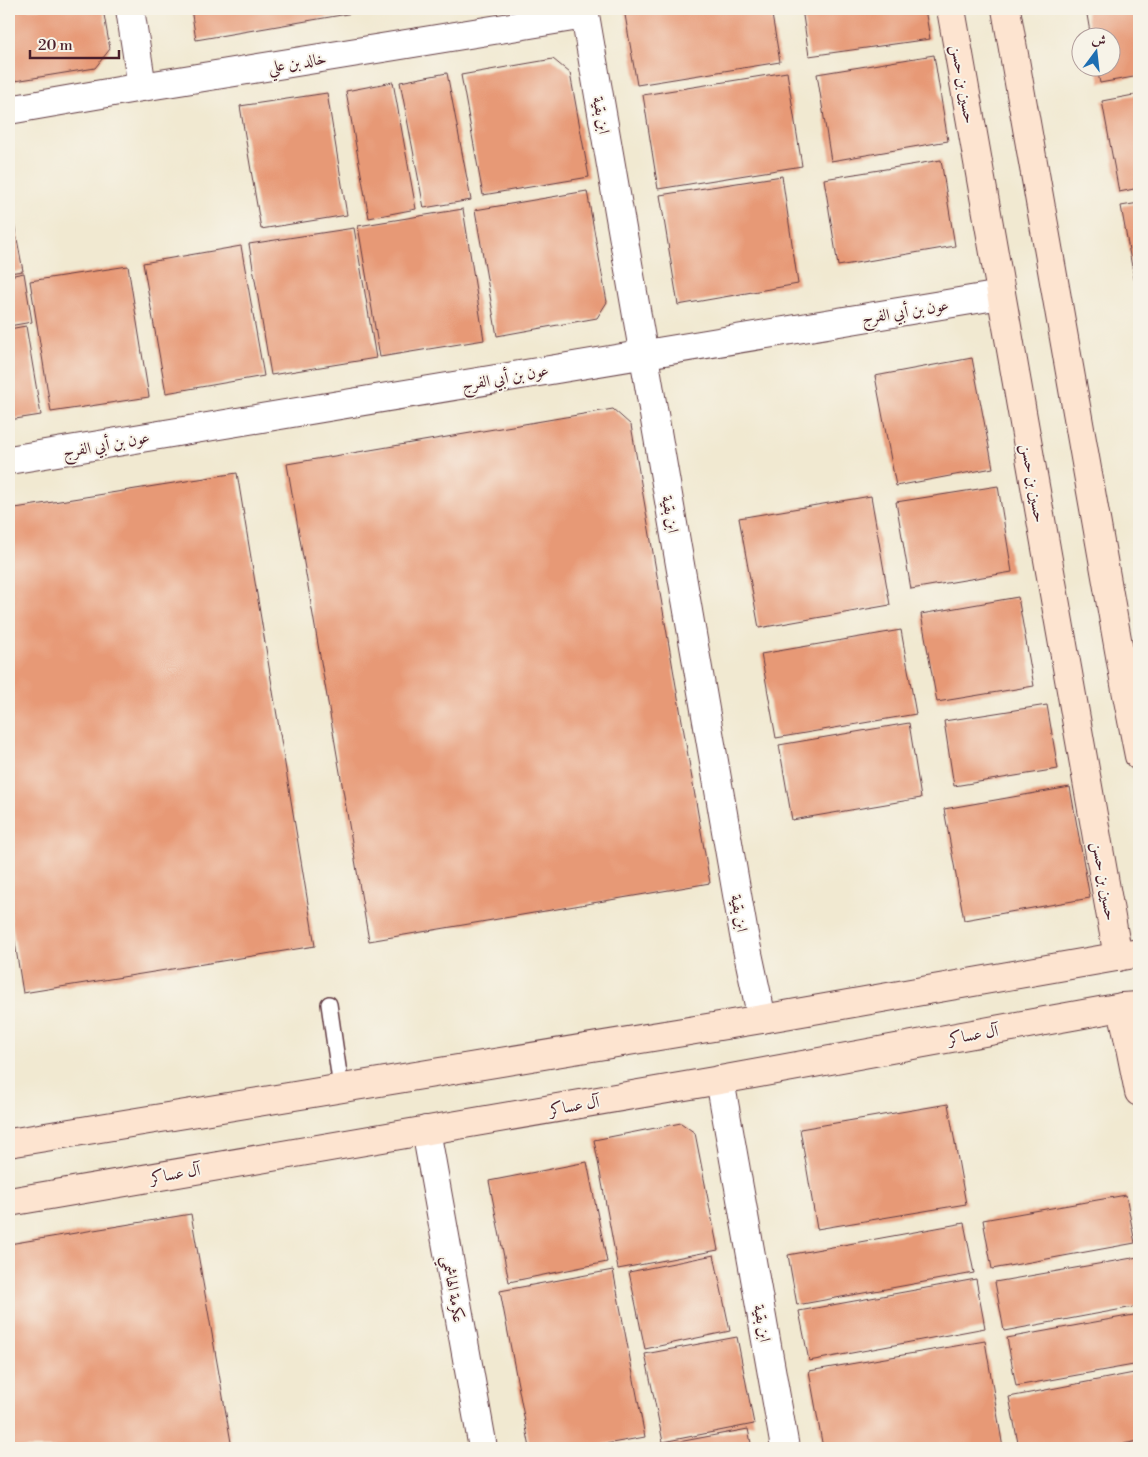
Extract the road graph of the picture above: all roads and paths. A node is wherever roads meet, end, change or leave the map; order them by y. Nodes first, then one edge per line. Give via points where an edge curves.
1 (130, 9) edge
2 (951, 9) edge
3 (1006, 9) edge
4 (584, 12) edge
5 (142, 87) junction
6 (9, 110) edge
7 (1002, 295) junction
8 (644, 354) junction
9 (9, 460) edge
10 (1132, 688) edge
11 (1139, 756) edge
12 (1128, 955) edge
13 (329, 1004) dead end
14 (1130, 1007) edge
15 (762, 1019) junction
16 (720, 1080) junction
17 (341, 1088) junction
18 (1139, 1092) edge
19 (426, 1130) junction
20 (9, 1143) edge
21 (9, 1202) edge
22 (483, 1448) edge
23 (785, 1448) edge

1 - 5 street
2 - 7 street, حسين بن حسن
3 - 10 street
4 - 5 street, خالد بن علي
4 - 8 street, ابن بقية
5 - 6 street, خالد بن علي
7 - 8 street, عون بن أبي الفرج
7 - 12 street, حسين بن حسن
8 - 9 street, عون بن أبي الفرج
8 - 15 street, ابن بقية via 742,925
10 - 11 street
12 - 15 street
13 - 17 lane
14 - 16 street, آل عساكر
14 - 18 street
15 - 17 street
16 - 19 street, آل عساكر
16 - 23 street, ابن بقية
17 - 20 street
19 - 21 street, آل عساكر
19 - 22 street, عكرمة الهاشمي

